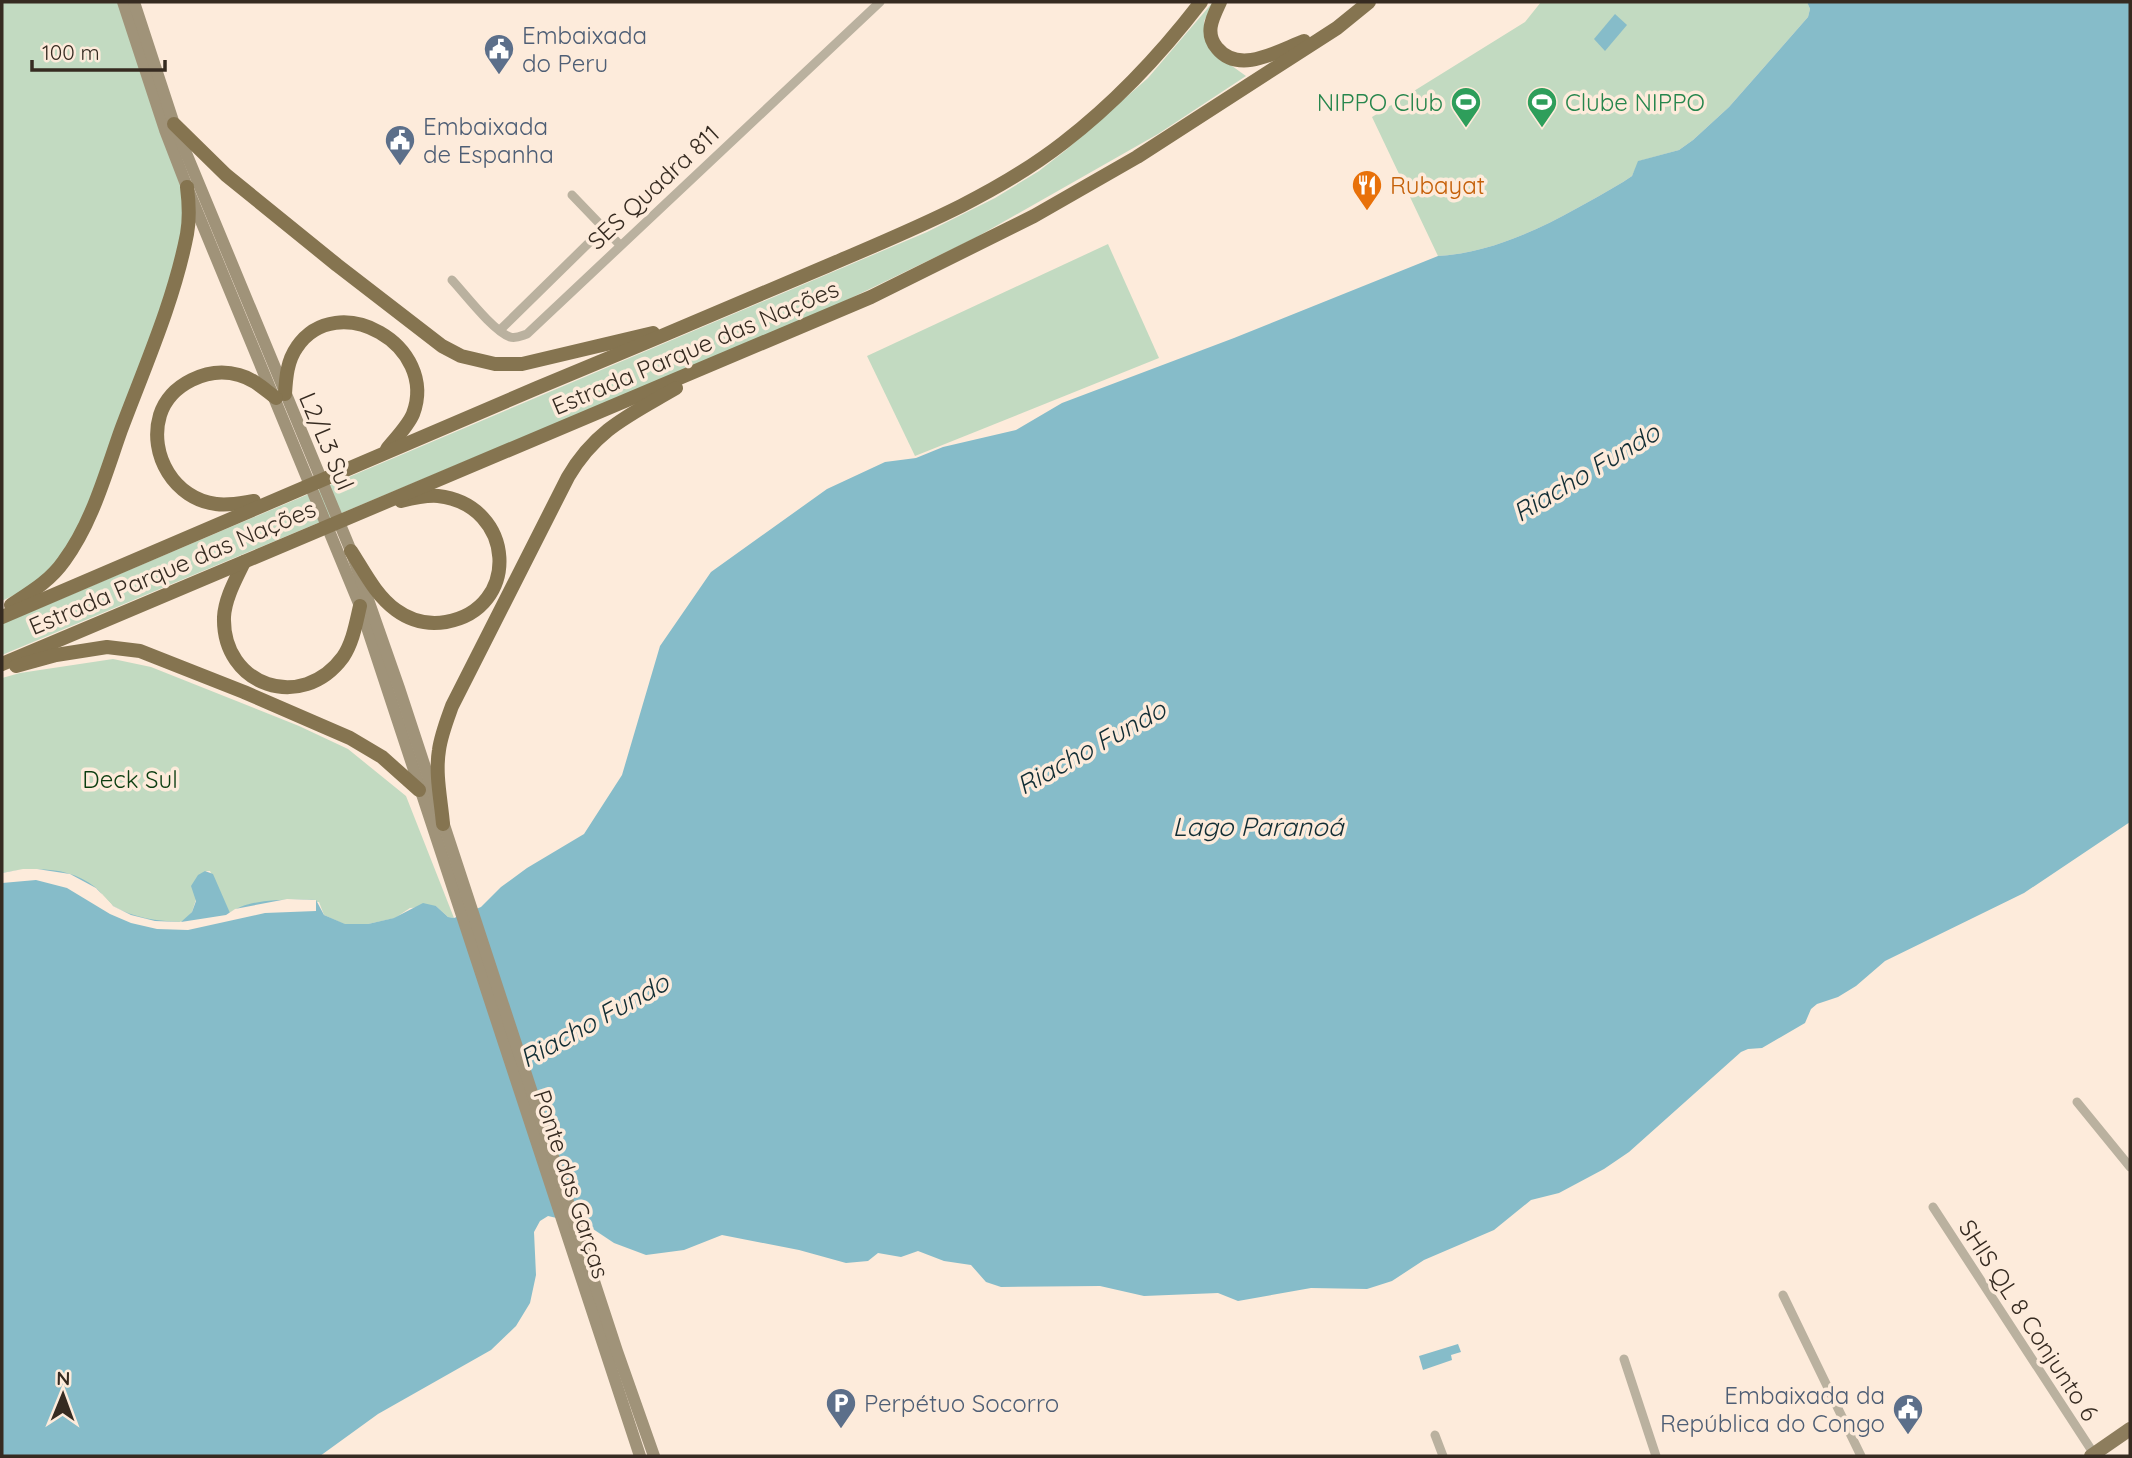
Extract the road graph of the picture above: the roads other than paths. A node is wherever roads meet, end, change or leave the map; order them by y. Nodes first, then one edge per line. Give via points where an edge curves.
1 (123, 2) edge
2 (134, 2) edge
3 (880, 2) edge
4 (1201, 2) edge
5 (1220, 2) edge
6 (1369, 2) edge
7 (1338, 28) junction
8 (174, 124) junction
9 (187, 187) junction
10 (572, 195) dead end
11 (604, 228) junction
12 (620, 245) junction
13 (452, 280) dead end
14 (679, 329) junction
15 (500, 330) junction
16 (724, 360) junction
17 (280, 396) junction
18 (384, 452) junction
19 (282, 495) junction
20 (360, 511) junction
21 (351, 551) junction
22 (244, 562) junction
23 (360, 606) junction
24 (2, 610) edge
25 (2, 617) edge
26 (2, 664) edge
27 (2, 671) edge
28 (419, 790) junction
29 (443, 824) junction
30 (452, 885) joint
31 (470, 902) joint
32 (2077, 1102) dead end
33 (2130, 1167) edge
34 (1933, 1207) dead end
35 (580, 1259) junction
36 (1783, 1295) dead end
37 (1624, 1359) dead end
38 (2130, 1429) edge
39 (1435, 1435) dead end
40 (2092, 1455) edge
41 (640, 1456) edge
42 (654, 1456) edge
43 (1443, 1456) edge
44 (1656, 1456) edge
45 (1861, 1456) edge

1 - 9 main road, L2/L3 Sul
2 - 8 main road, L2/L3 Sul
3 - 12 street, SES Quadra 811
4 - 14 highway, Estrada Parque das Nações via 1098,114 1016,175 957,209
5 - 7 highway via 1210,34 1214,45 1233,60 1257,59
6 - 7 highway, Estrada Parque das Nações
7 - 16 highway, Estrada Parque das Nações via 1137,157 1034,216 871,297
8 - 14 highway via 266,208 442,346 461,356 495,364 522,364
8 - 17 main road, L2/L3 Sul
9 - 17 main road, L2/L3 Sul
9 - 24 highway via 189,221 181,263 79,539 56,572
10 - 11 street
11 - 12 street
11 - 15 street
12 - 15 street, SES Quadra 811 via 527,334 510,337
13 - 15 street
14 - 18 highway, Estrada Parque das Nações
16 - 20 highway, Estrada Parque das Nações
16 - 29 highway via 611,427 591,443 568,477 444,728 438,767
17 - 18 highway via 296,348 319,329 343,323 375,329 412,362 417,388 413,415
17 - 19 highway via 239,375 216,373 197,378 165,404 157,440 169,475 193,498 226,505
17 - 21 main road, L2/L3 Sul
17 - 23 main road, L2/L3 Sul
18 - 19 highway, Estrada Parque das Nações
19 - 25 highway, Estrada Parque das Nações
20 - 21 highway via 420,497 453,500 485,520 496,537 500,569 478,608 456,620 431,623 397,611
20 - 22 highway, Estrada Parque das Nações
21 - 29 main road, L2/L3 Sul
22 - 23 highway via 229,596 225,628 233,655 259,681 294,687 321,679 344,655
22 - 26 highway, Estrada Parque das Nações
23 - 28 main road, L2/L3 Sul
27 - 28 highway via 107,647 140,651 350,738 382,757
28 - 30 main road, L2/L3 Sul
29 - 31 main road, L2/L3 Sul
30 - 35 main road, Ponte das Garças
31 - 35 main road, Ponte das Garças
32 - 33 street
34 - 40 street, SHIS QL 8 Conjunto 6
35 - 41 main road, Ponte das Garças
35 - 42 main road, Ponte das Garças
36 - 45 street
37 - 44 street
38 - 40 main road
39 - 43 street

